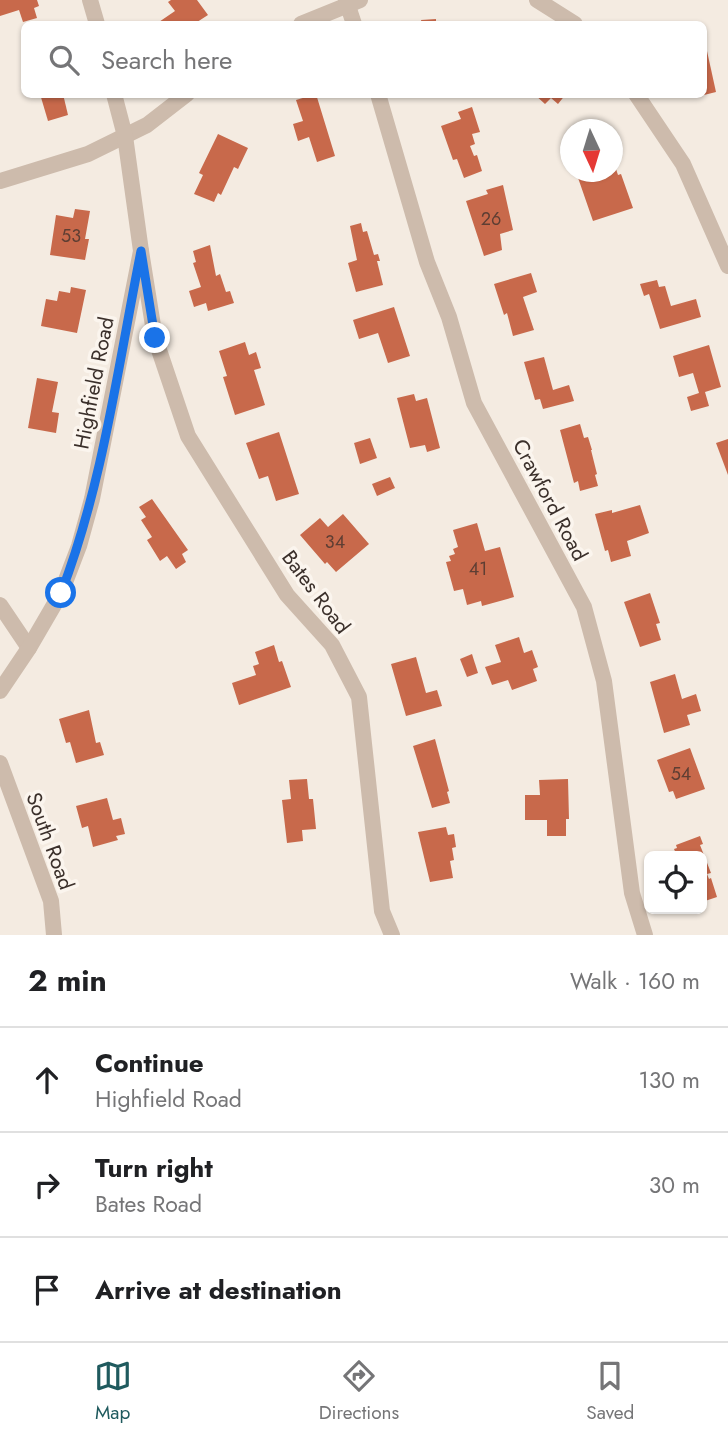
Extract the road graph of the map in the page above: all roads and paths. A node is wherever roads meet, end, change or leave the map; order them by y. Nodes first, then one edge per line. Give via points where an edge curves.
1 (90, 0) edge
2 (537, 0) edge
3 (351, 2) edge
4 (96, 21) edge
5 (308, 21) edge
6 (354, 21) edge
7 (570, 21) edge
8 (115, 98) edge
9 (182, 98) edge
10 (379, 98) edge
11 (639, 98) edge
12 (125, 136) junction
13 (0, 181) edge
14 (141, 251) junction
15 (728, 266) edge
16 (0, 605) edge
17 (29, 648) junction
18 (0, 691) edge
19 (0, 763) edge
20 (54, 935) edge
21 (392, 935) edge
22 (645, 935) edge

1 - 4 street
2 - 7 street
3 - 5 street
3 - 6 street
8 - 12 street
9 - 12 street
10 - 22 street, Crawford Road via 474,402 584,607 604,681 632,893
11 - 15 street via 683,164
12 - 13 street via 88,154
12 - 14 street, Highfield Road
14 - 17 street, Highfield Road via 89,511 61,593
14 - 21 street, Bates Road via 155,338 188,436 287,595 332,645 359,697 382,911
16 - 17 street
17 - 18 street, Highfield Road
19 - 20 street, South Road via 51,901

